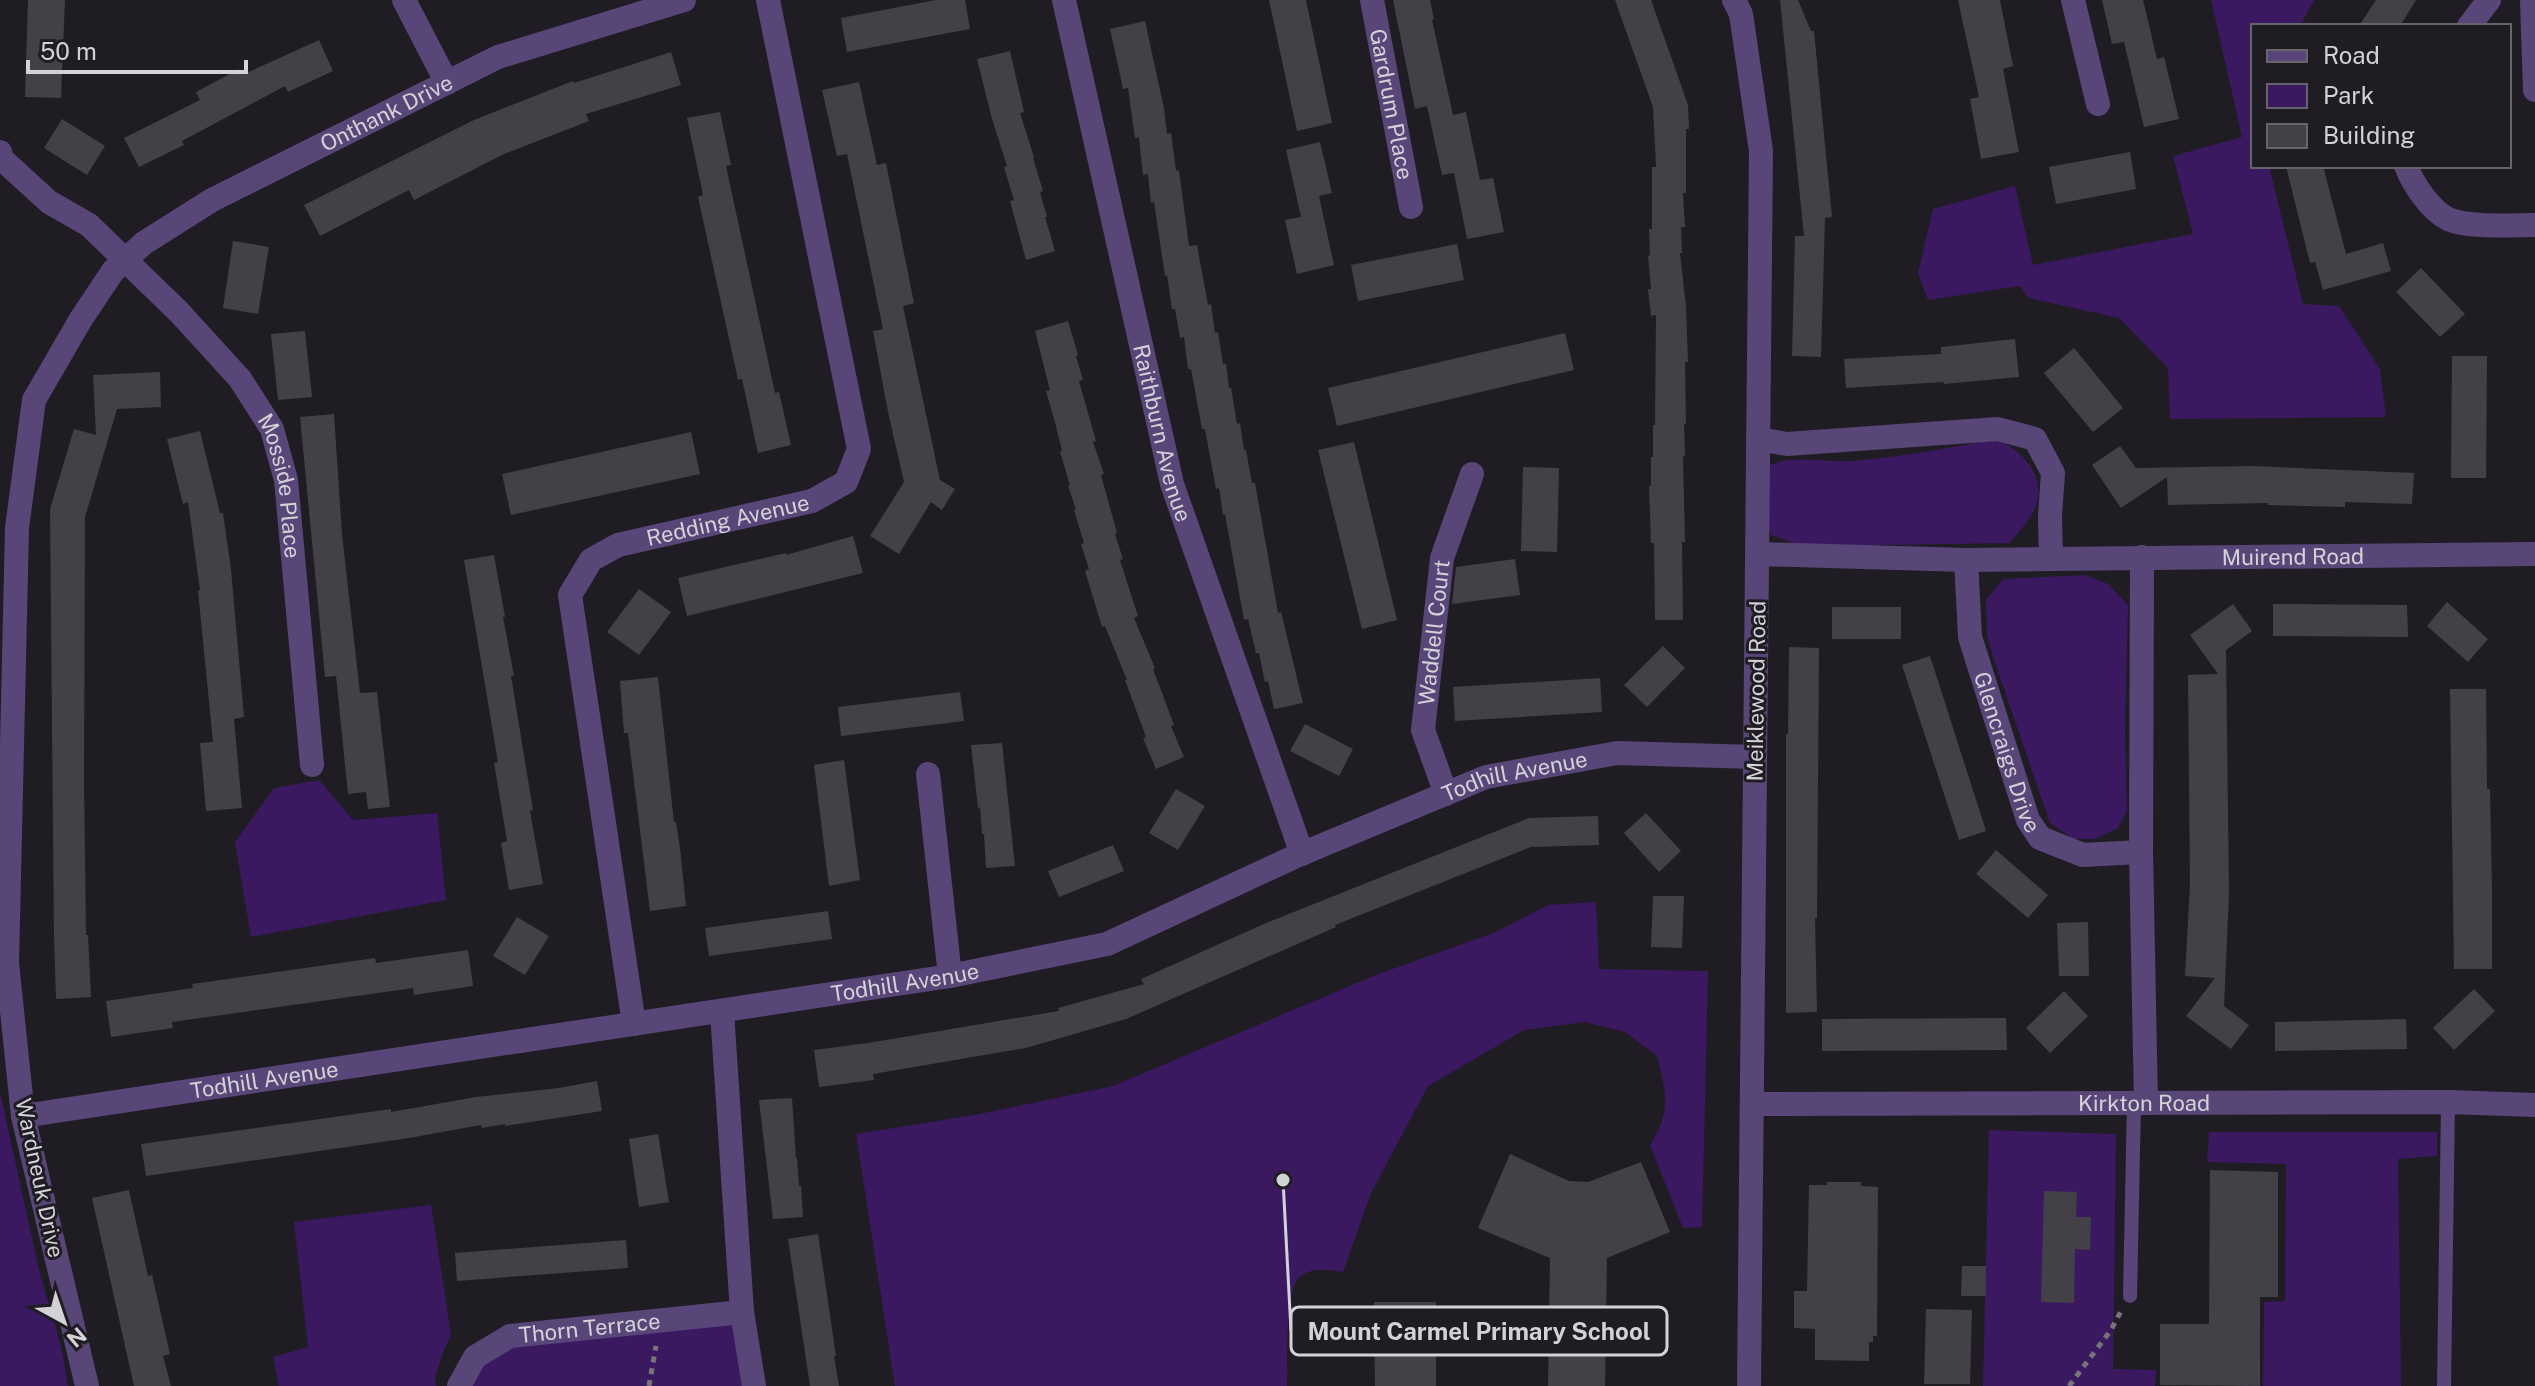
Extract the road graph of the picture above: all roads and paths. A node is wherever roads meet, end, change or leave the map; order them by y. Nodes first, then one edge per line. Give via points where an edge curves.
1 (404, 0) edge
2 (684, 0) edge
3 (768, 0) edge
4 (1064, 0) edge
5 (1372, 0) edge
6 (1734, 0) edge
7 (2073, 0) edge
8 (2489, 0) edge
9 (2532, 0) edge
10 (2471, 24) edge
11 (447, 83) junction
12 (2535, 90) edge
13 (2098, 104) dead end
14 (0, 152) edge
15 (2407, 168) edge
16 (1411, 207) dead end
17 (2535, 225) edge
18 (118, 266) junction
19 (1758, 439) junction
20 (1472, 474) dead end
21 (1757, 554) junction
22 (2535, 554) edge
23 (2142, 557) junction
24 (2051, 559) junction
25 (1966, 560) junction
26 (6, 738) edge
27 (1755, 757) junction
28 (312, 765) dead end
29 (928, 774) dead end
30 (1446, 794) junction
31 (2141, 852) junction
32 (1302, 854) junction
33 (4, 962) edge
34 (950, 976) junction
35 (722, 1012) junction
36 (634, 1024) junction
37 (2448, 1102) junction
38 (2140, 1103) junction
39 (1752, 1104) junction
40 (2535, 1105) edge
41 (23, 1116) junction
42 (2130, 1296) joint
43 (742, 1312) junction
44 (660, 1322) junction
45 (87, 1386) edge
46 (459, 1386) edge
47 (649, 1386) edge
48 (754, 1386) edge
49 (1749, 1386) edge
50 (2069, 1386) edge
51 (2444, 1386) edge

1 - 11 street
2 - 11 street, Onthank Drive via 498,57
3 - 36 street, Redding Avenue via 859,449 846,482 812,501 618,545 591,560 570,595
4 - 32 street, Raithburn Avenue via 1172,484
5 - 16 street, Gardrum Place
6 - 19 street, Meiklewood Road via 1741,14 1761,151
7 - 13 street
8 - 10 street
9 - 12 street
11 - 18 street, Onthank Drive via 212,200
14 - 18 street via 49,202 89,225
15 - 17 street via 2423,197 2448,219
18 - 26 street, Wardneuk Drive via 34,400 17,528
18 - 28 street, Mosside Place via 179,312 240,379 272,429 286,480
19 - 21 street, Meiklewood Road
19 - 24 street via 1787,444 1998,429 2035,439 2053,473
20 - 30 street, Waddell Court via 1442,558 1423,730
21 - 25 street, Muirend Road
21 - 27 street, Meiklewood Road
22 - 23 street, Muirend Road
23 - 24 street, Muirend Road
23 - 31 street
24 - 25 street, Muirend Road
25 - 31 street, Glencraigs Drive via 1970,637 2028,820 2040,838 2083,855
26 - 33 street, Wardneuk Drive
27 - 30 street, Todhill Avenue via 1617,753 1486,777
27 - 39 street, Meiklewood Road
29 - 34 street
30 - 32 street, Todhill Avenue
31 - 38 street
32 - 34 street, Todhill Avenue via 1107,944
33 - 41 street, Wardneuk Drive
34 - 35 street, Todhill Avenue
35 - 36 street, Todhill Avenue
35 - 43 street
36 - 41 street, Todhill Avenue
37 - 38 street, Kirkton Road
37 - 40 street, Kirkton Road
37 - 51 lane
38 - 39 street, Kirkton Road
38 - 42 lane
39 - 49 street, Meiklewood Road
41 - 45 street, Wardneuk Drive
42 - 50 path
43 - 44 street, Thorn Terrace
43 - 48 street
44 - 46 street, Thorn Terrace via 510,1336 475,1357
44 - 47 path

